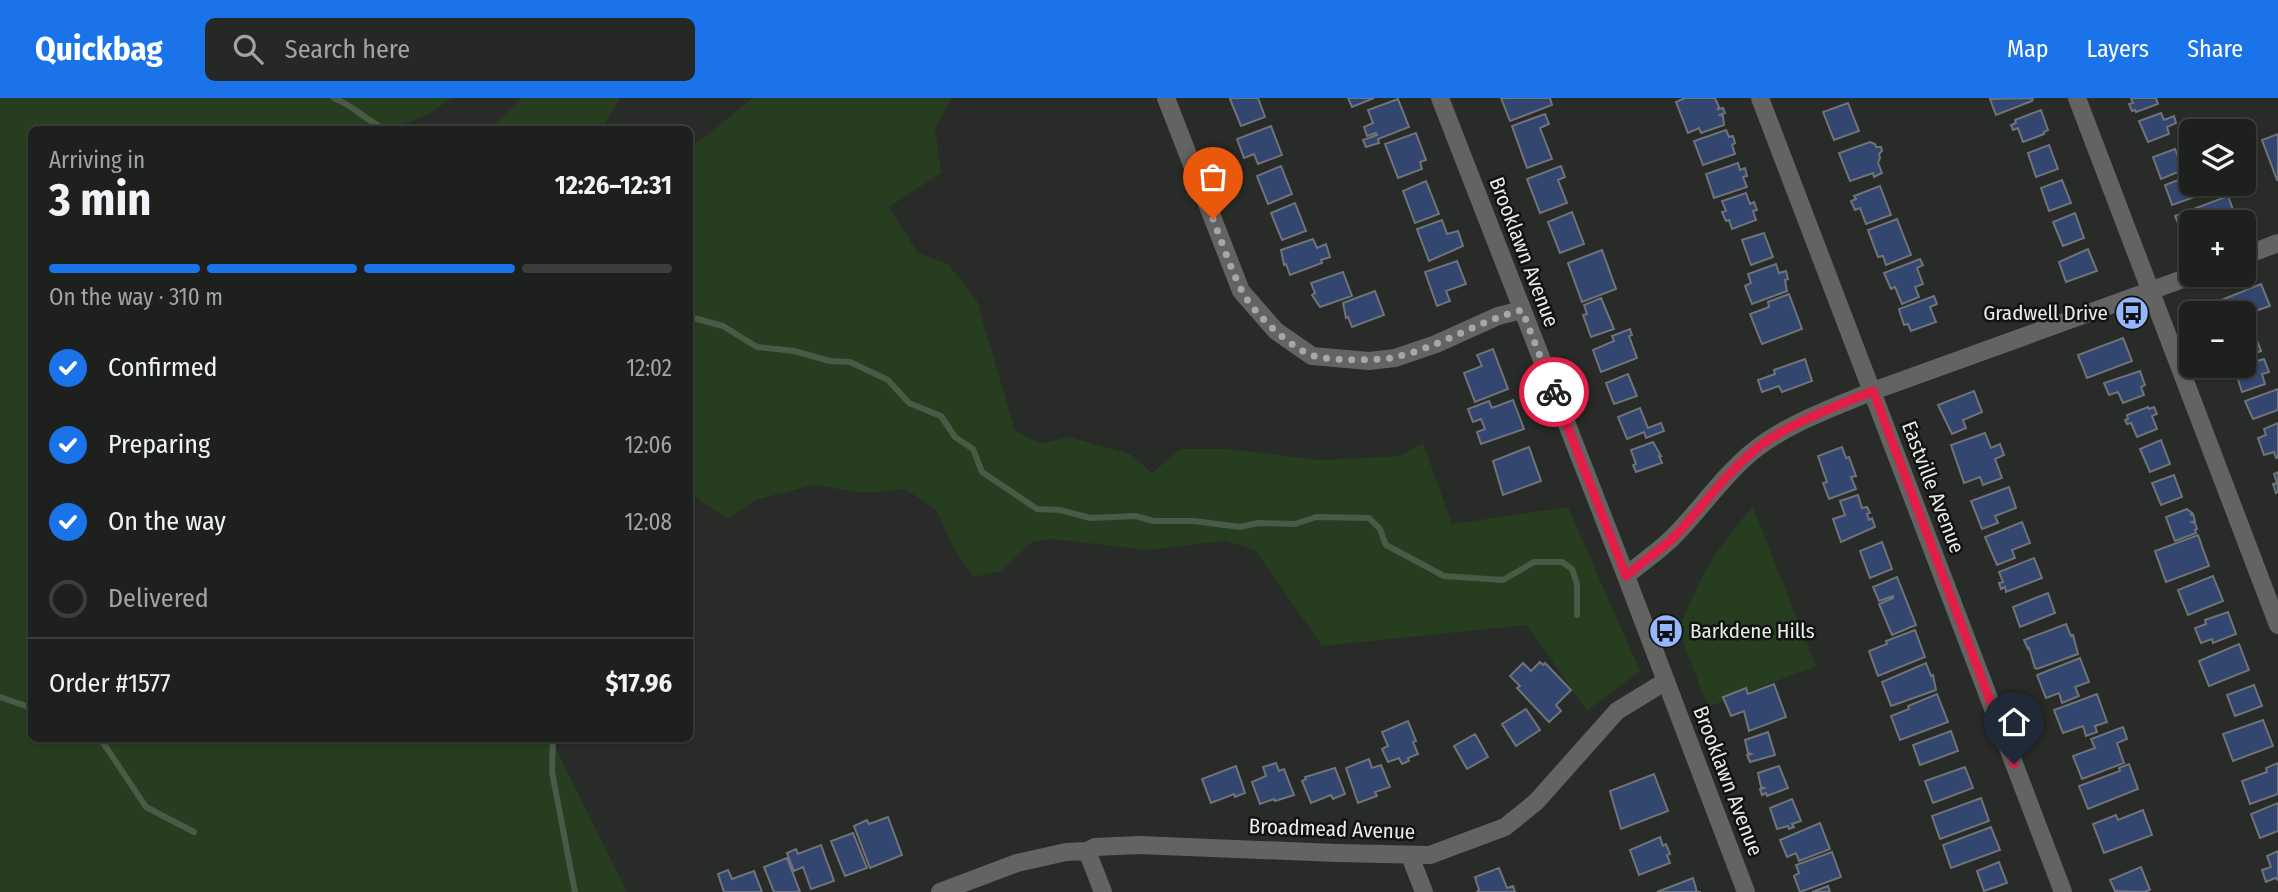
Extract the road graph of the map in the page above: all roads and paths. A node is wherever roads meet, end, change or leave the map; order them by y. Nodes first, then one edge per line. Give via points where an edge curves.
1 (1166, 98) edge
2 (1440, 98) edge
3 (1760, 98) edge
4 (2077, 98) edge
5 (2278, 243) edge
6 (2256, 251) edge
7 (2179, 281) edge
8 (2151, 291) junction
9 (1522, 310) junction
10 (1873, 391) junction
11 (1626, 576) junction
12 (2278, 625) edge
13 (1666, 681) junction
14 (1087, 851) junction
15 (1410, 856) junction
16 (940, 892) edge
17 (1102, 892) edge
18 (1424, 892) edge
19 (1746, 892) edge
20 (2063, 892) edge

1 - 9 street via 1241,291 1276,331 1312,356 1369,361 1395,358
2 - 9 street, Brooklawn Avenue
3 - 10 street, Eastville Avenue
4 - 8 street
5 - 6 street
7 - 8 street
8 - 10 street
8 - 12 street
9 - 11 street, Brooklawn Avenue
10 - 11 street via 1834,406 1757,448 1673,537
10 - 20 street, Eastville Avenue
11 - 13 street, Brooklawn Avenue
13 - 15 street, Broadmead Avenue via 1617,710 1536,802 1505,827 1430,855
13 - 19 street, Brooklawn Avenue
14 - 15 street, Broadmead Avenue via 1139,845
14 - 16 street, Broadmead Avenue via 1017,863
14 - 17 street
15 - 18 street

